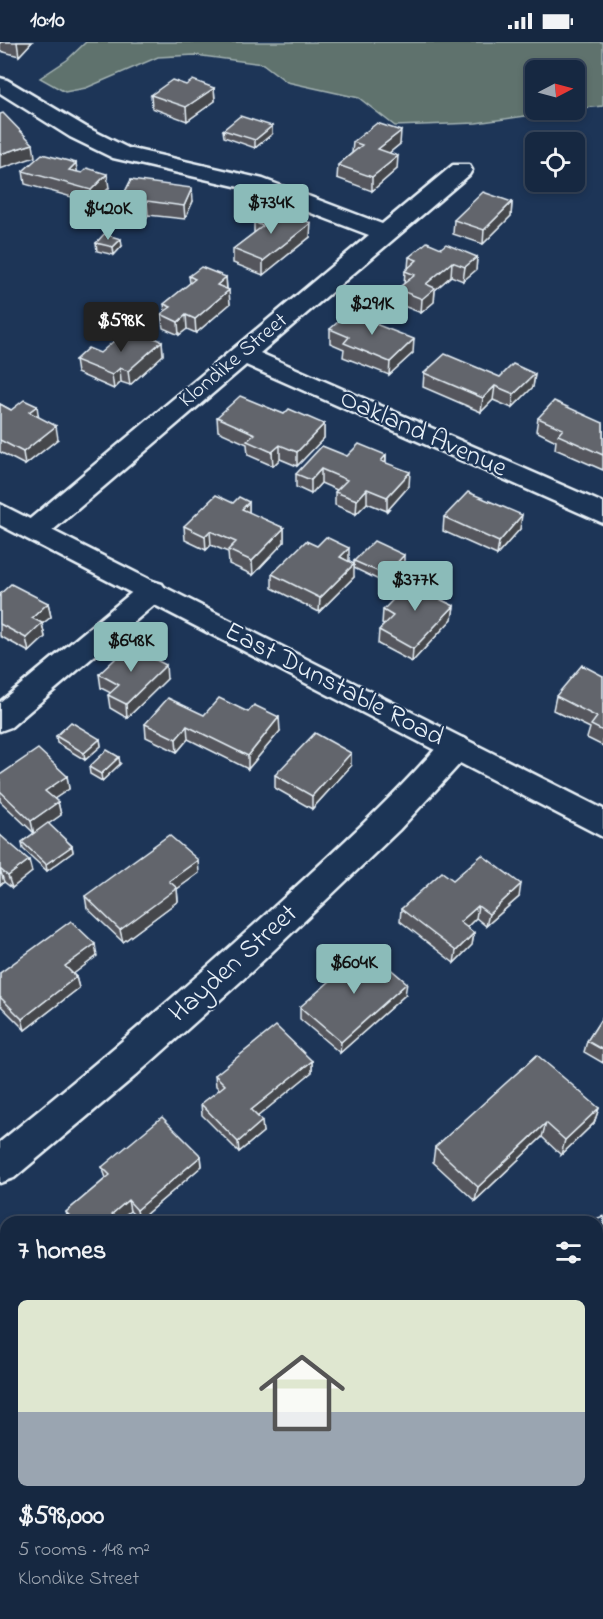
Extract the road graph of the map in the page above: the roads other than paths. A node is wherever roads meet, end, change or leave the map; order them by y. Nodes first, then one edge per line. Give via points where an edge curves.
1 (0, 84) edge
2 (461, 170) dead end
3 (384, 233) junction
4 (242, 354) junction
5 (0, 513) edge
6 (603, 514) edge
7 (35, 530) junction
8 (152, 591) junction
9 (0, 719) edge
10 (456, 748) junction
11 (603, 824) edge
12 (0, 1165) edge

1 - 3 street via 78,132 121,153 255,184
2 - 3 street, Klondike Street
3 - 4 street, Klondike Street
4 - 6 street, Oakland Avenue
4 - 7 street, Klondike Street
5 - 7 street, East Dunstable Road
7 - 8 street, East Dunstable Road
8 - 9 street
8 - 10 street, East Dunstable Road
10 - 11 street, East Dunstable Road
10 - 12 street, Hayden Street via 426,784 230,971

